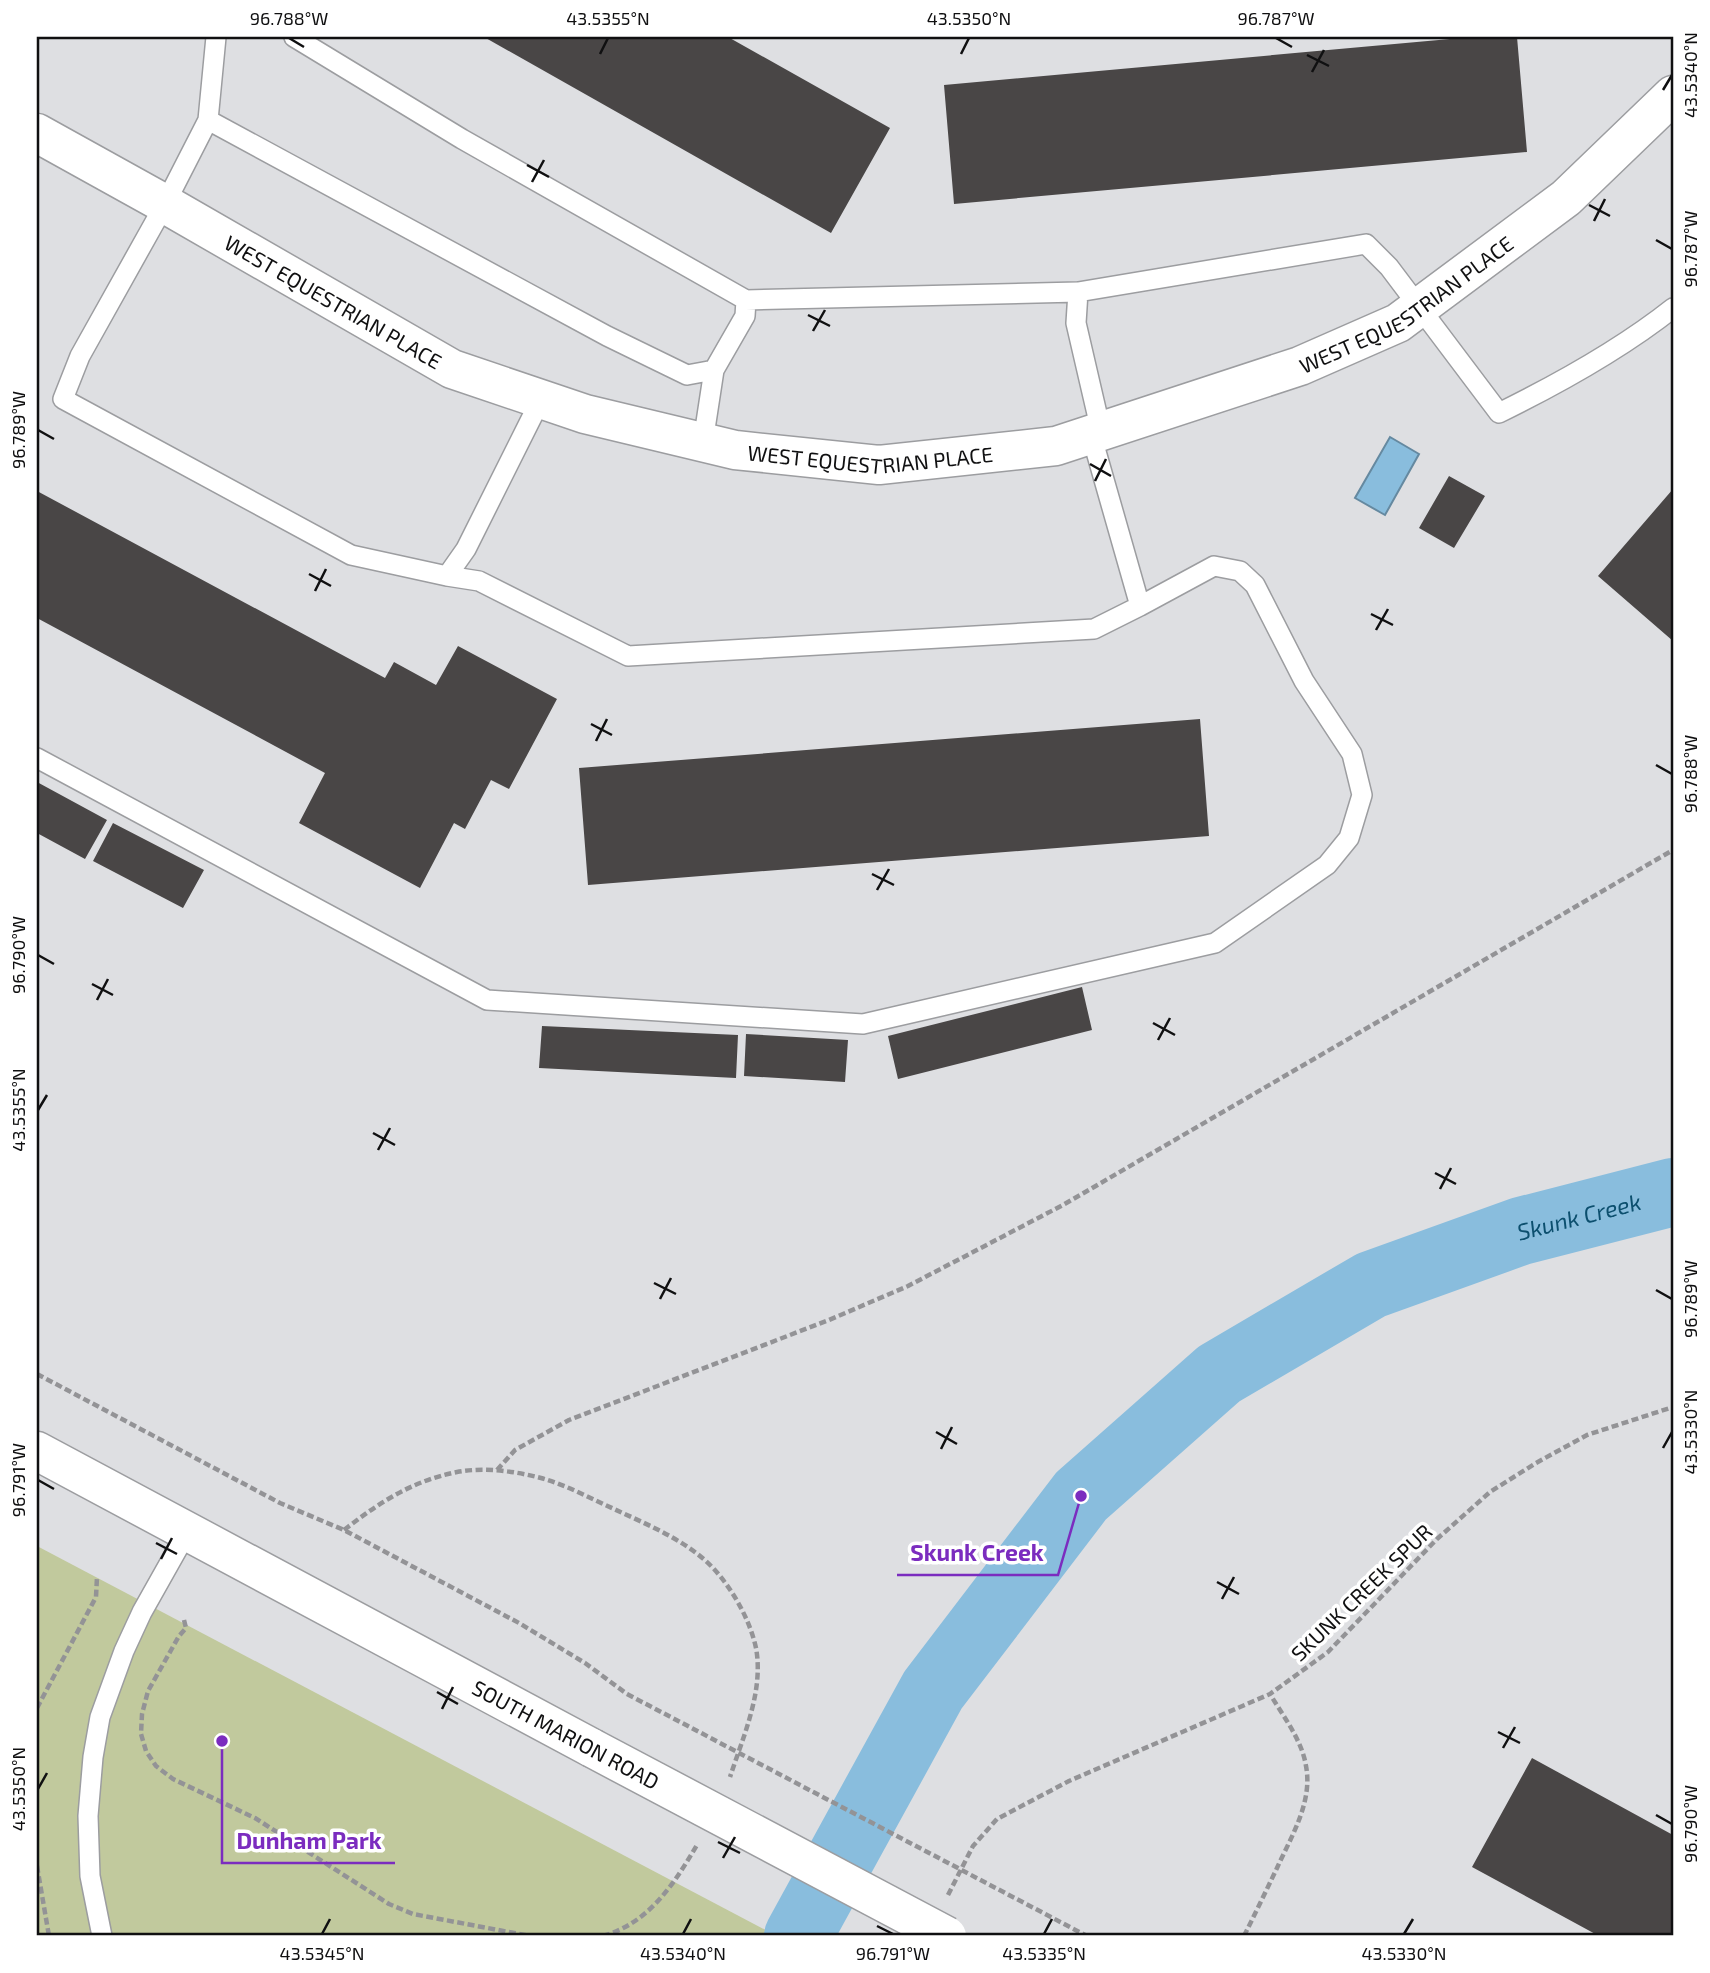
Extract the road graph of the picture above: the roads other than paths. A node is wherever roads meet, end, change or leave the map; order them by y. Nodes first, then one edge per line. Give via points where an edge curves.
1 (216, 37) edge
2 (294, 37) edge
3 (1673, 95) edge
4 (208, 120) junction
5 (37, 133) edge
6 (165, 204) junction
7 (1078, 292) junction
8 (746, 300) junction
9 (1419, 307) junction
10 (1673, 307) edge
11 (714, 370) junction
12 (541, 399) junction
13 (1096, 433) junction
14 (703, 442) junction
15 (447, 576) junction
16 (1140, 606) junction
17 (37, 758) edge
18 (37, 1451) edge
19 (187, 1532) junction
20 (946, 1919) edge
21 (102, 1936) edge

1 - 4 lane
2 - 8 lane via 462,139
3 - 9 street, WEST EQUESTRIAN PLACE via 1566,198
4 - 6 lane
4 - 11 lane via 687,376
5 - 6 street, WEST EQUESTRIAN PLACE
6 - 12 street, WEST EQUESTRIAN PLACE via 452,369
6 - 15 lane via 80,356 62,398 351,555
7 - 8 lane
7 - 9 lane via 1366,244
7 - 13 lane via 1076,323
8 - 11 lane via 745,316
9 - 10 lane via 1499,413 1564,380
9 - 13 street, WEST EQUESTRIAN PLACE via 1398,323 1300,366
11 - 14 lane
12 - 14 street, WEST EQUESTRIAN PLACE
12 - 15 lane via 466,549
13 - 14 street, WEST EQUESTRIAN PLACE via 1056,446 878,465 735,450
13 - 16 lane
15 - 16 lane via 480,581 628,656 1094,629
16 - 17 lane via 1214,566 1240,571 1255,584 1304,681 1352,754 1362,795 1349,838 1327,866 1215,943 863,1024 487,1000
18 - 19 street, SOUTH MARION ROAD
19 - 20 street, SOUTH MARION ROAD, bridge via 592,1748
19 - 21 lane via 142,1612 100,1717 88,1816 90,1876

